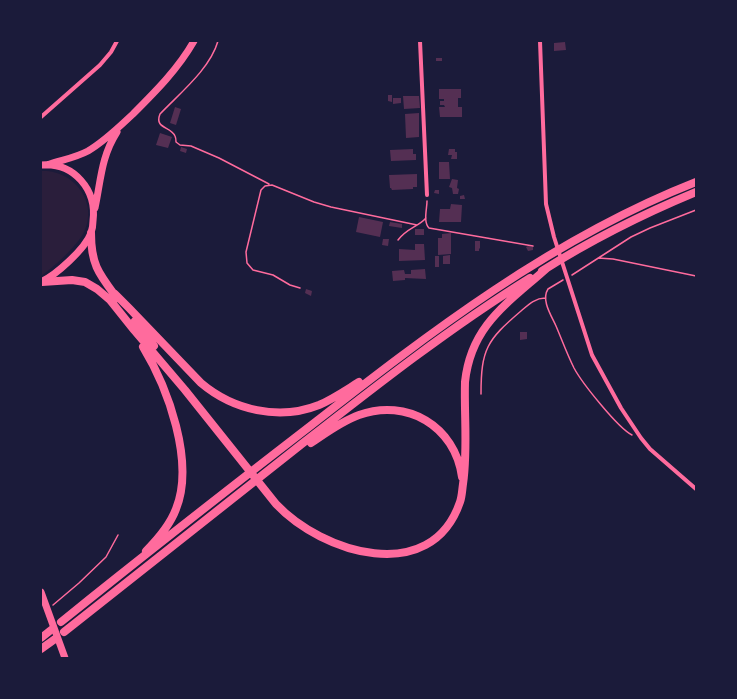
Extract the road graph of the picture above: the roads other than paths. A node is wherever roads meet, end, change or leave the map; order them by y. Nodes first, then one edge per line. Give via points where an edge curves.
1 (117, 41) edge
2 (194, 41) edge
3 (420, 41) edge
4 (540, 41) edge
5 (41, 117) edge
6 (122, 124) junction
7 (44, 165) edge
8 (696, 182) edge
9 (696, 192) edge
10 (426, 195) road end
11 (94, 214) junction
12 (91, 234) junction
13 (547, 268) junction
14 (42, 282) edge
15 (115, 294) junction
16 (134, 330) junction
17 (399, 357) junction
18 (185, 390) junction
19 (271, 468) junction
20 (463, 486) junction
21 (696, 488) edge
22 (125, 572) junction
23 (41, 592) edge
24 (61, 622) dead end
25 (51, 630) dead end
26 (64, 632) dead end
27 (41, 638) edge
28 (55, 639) dead end
29 (41, 649) edge
30 (64, 658) edge

1 - 5 street via 100,65
2 - 6 main road via 169,76
3 - 10 street
4 - 21 street via 545,194 549,218 592,355 599,371 641,438 650,449
6 - 7 main road via 86,152
6 - 11 main road via 105,155
7 - 11 main road via 66,169 80,179 92,197
8 - 17 highway via 617,218 567,245 520,273
9 - 13 highway via 626,224
11 - 12 main road
12 - 14 main road via 58,271
12 - 15 highway via 93,261
13 - 19 highway via 428,347
13 - 20 highway via 495,315 482,331 472,350 465,382 466,466
14 - 16 highway via 72,280 97,288
15 - 17 highway via 200,383 222,398 254,410 286,412 318,406
15 - 18 highway
16 - 18 highway
16 - 22 highway via 158,375 172,410 183,473 181,494 172,517 162,533
17 - 22 highway
18 - 20 highway via 283,512 305,529 328,541 371,553 399,554 426,545 445,529 456,513
19 - 20 highway via 360,415 380,411 402,412 427,421 446,438 458,460
19 - 26 highway
22 - 24 highway
23 - 30 main road
25 - 27 highway
28 - 29 highway

